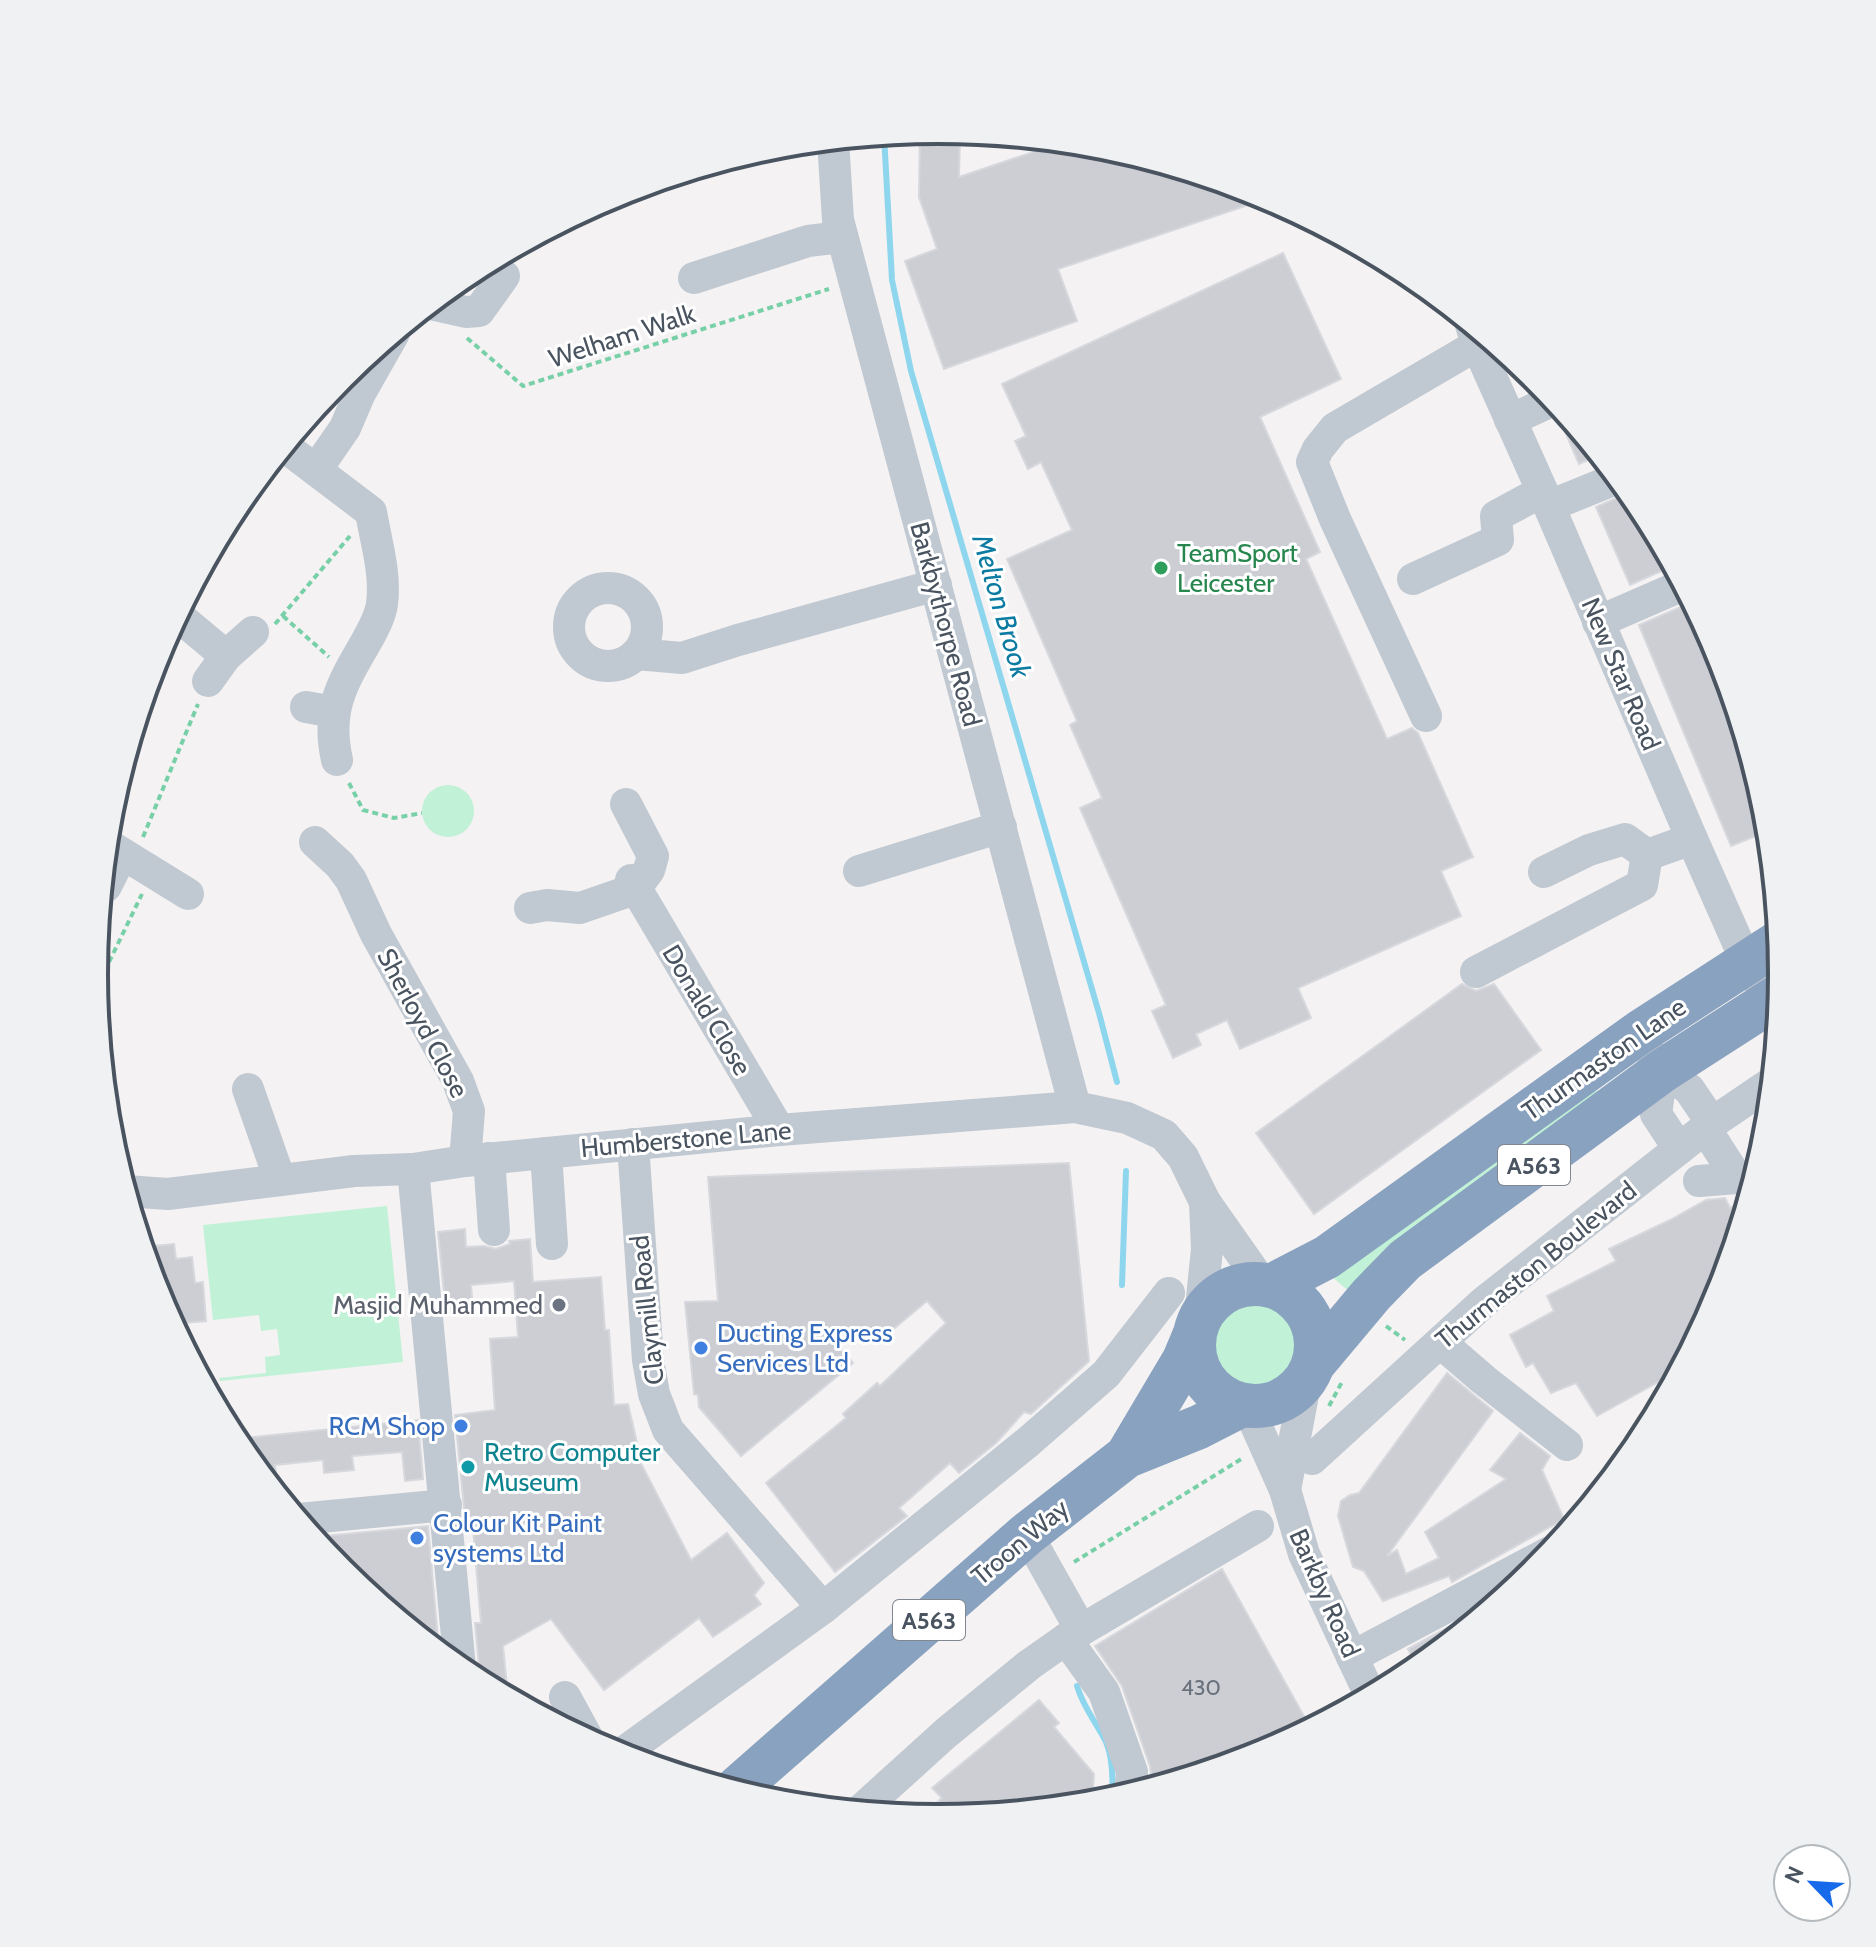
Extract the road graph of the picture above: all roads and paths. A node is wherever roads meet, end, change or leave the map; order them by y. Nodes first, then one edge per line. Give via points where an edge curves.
1 (834, 151) edge
2 (842, 237) junction
3 (504, 276) dead end
4 (694, 278) dead end
5 (854, 281) junction
6 (444, 307) edge
7 (459, 332) dead end
8 (1471, 337) edge
9 (1477, 343) edge
10 (378, 361) edge
11 (1542, 405) edge
12 (1510, 420) junction
13 (293, 452) edge
14 (316, 470) junction
15 (1606, 482) edge
16 (1545, 499) junction
17 (371, 512) junction
18 (1413, 579) dead end
19 (936, 585) junction
20 (1673, 589) edge
21 (283, 616) junction
22 (1598, 622) junction
23 (185, 626) edge
24 (253, 632) joint
25 (636, 654) dead end
26 (217, 668) junction
27 (348, 673) junction
28 (1426, 716) dead end
29 (337, 760) joint
30 (626, 804) dead end
31 (422, 813) dead end
32 (1001, 827) junction
33 (1692, 839) junction
34 (315, 842) dead end
35 (1647, 855) junction
36 (128, 858) edge
37 (859, 871) dead end
38 (1544, 872) dead end
39 (114, 876) edge
40 (633, 884) junction
41 (188, 894) dead end
42 (530, 908) dead end
43 (109, 934) edge
44 (1762, 952) edge
45 (1476, 972) dead end
46 (1768, 973) edge
47 (1767, 1003) edge
48 (1640, 1032) junction
49 (1662, 1071) junction
50 (248, 1089) dead end
51 (1760, 1091) edge
52 (1075, 1107) junction
53 (1708, 1125) junction
54 (779, 1130) junction
55 (633, 1144) junction
56 (1679, 1149) junction
57 (546, 1153) junction
58 (477, 1160) junction
59 (413, 1169) junction
60 (280, 1180) junction
61 (1699, 1181) dead end
62 (137, 1192) edge
63 (1205, 1202) junction
64 (494, 1230) dead end
65 (552, 1244) dead end
66 (1267, 1284) junction
67 (1188, 1315) junction
68 (1377, 1318) dead end
69 (1433, 1349) junction
70 (1323, 1382) junction
71 (1244, 1405) junction
72 (1264, 1445) junction
73 (1567, 1445) dead end
74 (1127, 1456) junction
75 (1312, 1459) dead end
76 (1285, 1490) junction
77 (446, 1505) junction
78 (311, 1518) edge
79 (1258, 1526) dead end
80 (1027, 1534) junction
81 (1512, 1572) edge
82 (1051, 1576) junction
83 (823, 1608) junction
84 (1074, 1634) junction
85 (459, 1651) edge
86 (1352, 1657) junction
87 (1365, 1685) edge
88 (565, 1697) dead end
89 (578, 1721) edge
90 (634, 1745) edge
91 (1131, 1780) edge
92 (746, 1781) edge
93 (871, 1801) edge

1 - 2 street, Barkbythorpe Road
2 - 4 street via 808,241
2 - 5 street, Barkbythorpe Road
3 - 6 street via 479,311
5 - 7 path, Welham Walk via 523,386
5 - 19 street, Barkbythorpe Road
8 - 28 street via 1335,428 1312,462
9 - 12 street, New Star Road
10 - 14 street via 345,428
11 - 12 street
12 - 16 street, New Star Road
13 - 14 street
14 - 17 street
15 - 16 street
16 - 18 street via 1496,516 1498,540
16 - 22 street, New Star Road
17 - 21 path
17 - 27 street via 382,606
19 - 25 street via 682,658
19 - 32 street, Barkbythorpe Road
20 - 22 street
21 - 24 path via 265,634
21 - 27 path
22 - 33 street, New Star Road
23 - 26 street
24 - 26 street
26 - 36 path
27 - 29 street via 320,709 332,724
29 - 31 path via 363,810 394,818
30 - 40 street via 653,856 649,870
32 - 37 street
32 - 52 street, Barkbythorpe Road
33 - 35 street
33 - 44 street, New Star Road
34 - 58 street, Sherloyd Close via 346,872 365,930 458,1081
35 - 38 street via 1625,839
35 - 45 street via 1642,885
36 - 39 street
36 - 41 street
36 - 43 path
40 - 42 street via 590,905
40 - 54 street, Donald Close
44 - 46 street, New Star Road
44 - 48 highway, Thurmaston Lane / A563
47 - 49 highway, Thurmaston Lane / A563
48 - 49 street
48 - 66 highway, Thurmaston Lane / A563 via 1338,1249
49 - 53 street via 1689,1089
49 - 56 street via 1656,1114
49 - 70 highway, Thurmaston Lane / A563 via 1405,1260 1371,1295
50 - 60 street
51 - 53 street, Thurmaston Boulevard
52 - 54 street, Humberstone Lane
52 - 63 street, Humberstone Lane via 1127,1118 1164,1135 1183,1157
53 - 56 street, Thurmaston Boulevard
53 - 61 street via 1737,1178
54 - 55 street, Humberstone Lane
55 - 57 street, Humberstone Lane
55 - 83 street, Claymill Road via 648,1360 668,1430
56 - 69 street, Thurmaston Boulevard via 1484,1302
57 - 58 street, Humberstone Lane
57 - 65 street
58 - 59 street, Humberstone Lane
58 - 64 street, Sherloyd Close
59 - 60 street, Humberstone Lane
59 - 77 street
60 - 62 street, Humberstone Lane via 168,1194
63 - 66 street, Humberstone Lane
63 - 67 street, Humberstone Lane via 1207,1249
66 - 67 highway via 1225,1291
66 - 70 highway via 1305,1307 1314,1325
67 - 71 highway via 1200,1372 1224,1398
67 - 74 highway, Troon Way / A563 via 1184,1360
67 - 83 street via 1106,1374
68 - 69 path
69 - 73 street
69 - 75 street, Thurmaston Boulevard
70 - 71 highway via 1271,1404
70 - 76 street, Barkby Road
71 - 72 street, Barkby Road
71 - 74 highway, Troon Way / A563
72 - 76 street, Barkby Road
72 - 82 path
74 - 80 highway, Troon Way / A563
76 - 86 street, Barkby Road via 1304,1554
77 - 78 street
77 - 85 street
79 - 84 street
80 - 82 street
80 - 92 highway, Troon Way / A563
81 - 86 street
82 - 84 street
83 - 90 street
84 - 91 street via 1104,1692
84 - 93 street via 946,1733
86 - 87 street, Barkby Road
88 - 89 street

